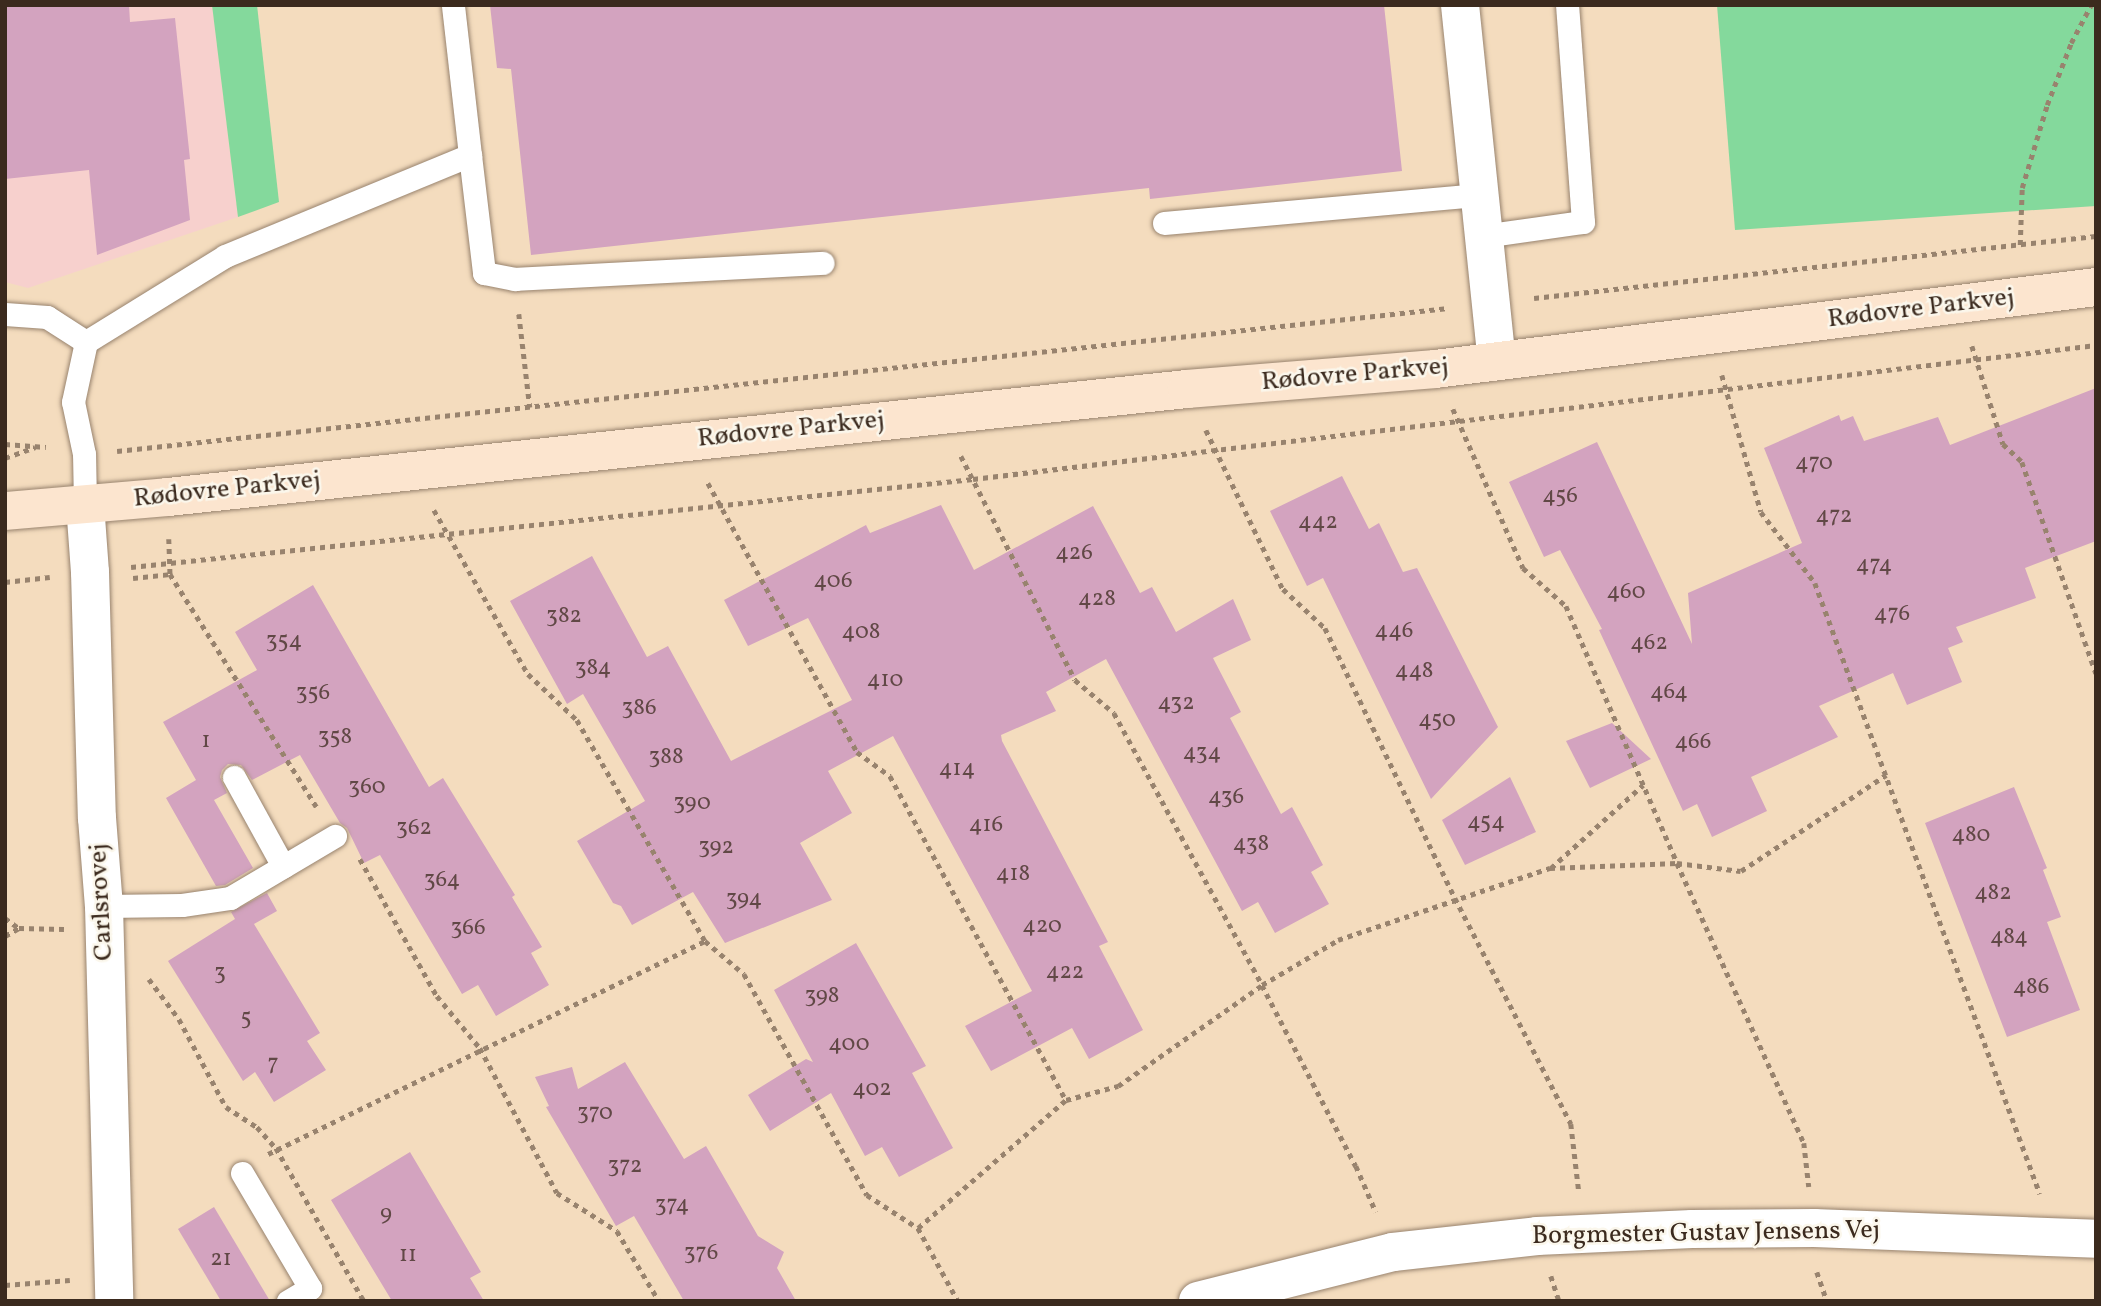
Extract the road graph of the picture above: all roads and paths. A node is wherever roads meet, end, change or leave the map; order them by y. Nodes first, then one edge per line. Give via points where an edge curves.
1 (453, 5) edge
2 (1460, 5) edge
3 (1567, 5) edge
4 (2091, 5) edge
5 (470, 155) junction
6 (1479, 195) junction
7 (1164, 223) dead end
8 (1483, 236) junction
9 (2096, 236) edge
10 (2020, 245) junction
11 (823, 263) dead end
12 (2096, 287) edge
13 (1490, 303) junction
14 (1959, 304) junction
15 (5, 314) edge
16 (1711, 337) junction
17 (86, 342) junction
18 (2096, 345) edge
19 (1976, 359) junction
20 (1497, 361) junction
21 (1436, 369) junction
22 (1187, 389) junction
23 (1726, 391) junction
24 (940, 415) junction
25 (1459, 423) junction
26 (684, 441) junction
27 (5, 444) edge
28 (39, 446) junction
29 (1216, 450) junction
30 (84, 454) junction
31 (5, 458) edge
32 (411, 469) junction
33 (973, 479) junction
34 (168, 497) junction
35 (85, 504) junction
36 (720, 505) junction
37 (5, 511) edge
38 (449, 536) junction
39 (170, 563) junction
40 (90, 572) junction
41 (5, 582) edge
42 (2096, 673) edge
43 (1886, 775) junction
44 (234, 777) dead end
45 (1643, 785) junction
46 (335, 836) junction
47 (1677, 863) junction
48 (283, 866) junction
49 (1550, 868) junction
50 (1455, 898) junction
51 (5, 918) edge
52 (19, 928) junction
53 (105, 934) junction
54 (5, 936) edge
55 (705, 942) junction
56 (1262, 985) junction
57 (480, 1048) junction
58 (1066, 1100) junction
59 (275, 1149) junction
60 (242, 1173) joint
61 (918, 1228) junction
62 (1814, 1228) junction
63 (1584, 1234) junction
64 (2050, 1236) junction
65 (2096, 1239) edge
66 (1393, 1252) junction
67 (5, 1285) edge
68 (113, 1289) edge
69 (288, 1301) edge
70 (364, 1301) edge
71 (659, 1301) edge
72 (958, 1301) edge
73 (1198, 1301) edge

1 - 5 lane
2 - 6 street
3 - 8 lane via 1583,222
4 - 10 path via 2047,104 2025,176
5 - 11 lane via 484,273 515,279
5 - 17 lane via 225,256
6 - 7 lane
6 - 8 street
8 - 13 street
9 - 10 path
10 - 13 path
12 - 14 street, Rødovre Parkvej
13 - 20 street
13 - 30 path
14 - 16 street, Rødovre Parkvej
14 - 19 path
15 - 17 lane via 47,317
16 - 20 street, Rødovre Parkvej
16 - 23 path
17 - 30 lane via 73,402
18 - 19 path
19 - 23 path
19 - 42 path via 2003,444 2022,462
20 - 21 street, Rødovre Parkvej
21 - 22 street, Rødovre Parkvej
21 - 25 path
22 - 24 street, Rødovre Parkvej
22 - 29 path
23 - 25 path
23 - 43 path via 1761,512 1815,583
24 - 26 street, Rødovre Parkvej
24 - 33 path
25 - 29 path
25 - 45 path via 1523,568 1566,606
26 - 32 street, Rødovre Parkvej
26 - 36 path
27 - 28 path
28 - 30 path
28 - 31 path
29 - 33 path
29 - 50 path via 1283,589 1325,628
30 - 35 lane
32 - 34 street, Rødovre Parkvej
32 - 38 path
33 - 36 path
33 - 56 path via 1075,680 1114,713
34 - 35 street, Rødovre Parkvej
34 - 39 path
35 - 37 street, Rødovre Parkvej
35 - 40 street, Carlsrovej
36 - 38 path
36 - 58 path via 857,752 890,776
38 - 39 path
38 - 55 path via 528,674 577,720
39 - 40 path
39 - 46 path via 170,574
40 - 41 path
40 - 53 street, Carlsrovej
43 - 47 path via 1741,871
43 - 64 path via 2038,1187
44 - 48 lane
45 - 47 path
45 - 49 path
46 - 48 lane
46 - 57 path via 363,862 437,996
47 - 49 path
47 - 62 path via 1804,1143
48 - 53 lane via 230,898 182,905
49 - 50 path
50 - 56 path via 1338,940
50 - 63 path via 1571,1124
51 - 52 path
52 - 53 path
52 - 54 path
53 - 59 path via 147,975 179,1019 226,1107 257,1127
53 - 68 street, Carlsrovej
55 - 57 path
55 - 61 path via 744,974 867,1195
56 - 58 path via 1118,1086
56 - 66 path via 1356,1166
57 - 59 path
57 - 71 path via 557,1194 617,1231
58 - 61 path
59 - 60 path
59 - 70 path
60 - 69 lane via 310,1288
61 - 72 path
62 - 63 street, Borgmester Gustav Jensens Vej
62 - 64 street, Borgmester Gustav Jensens Vej
63 - 66 street, Borgmester Gustav Jensens Vej
64 - 65 street, Borgmester Gustav Jensens Vej
66 - 73 street, Borgmester Gustav Jensens Vej
67 - 68 path

